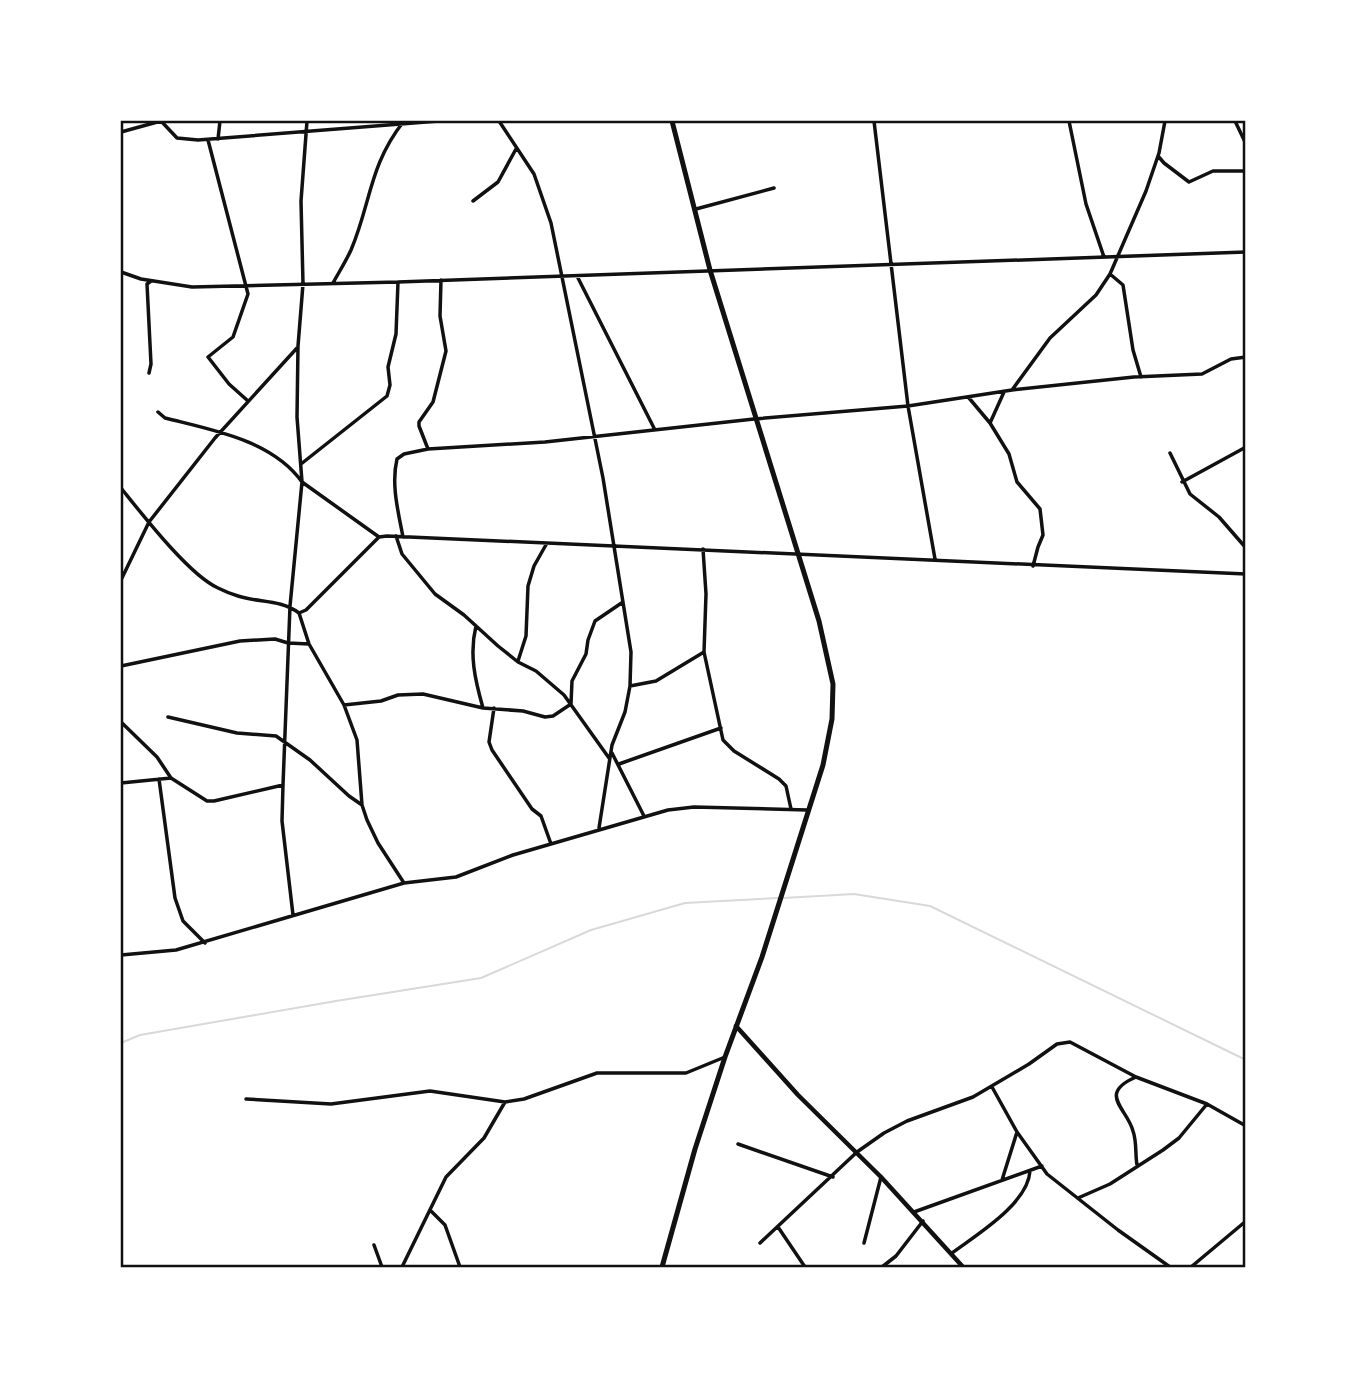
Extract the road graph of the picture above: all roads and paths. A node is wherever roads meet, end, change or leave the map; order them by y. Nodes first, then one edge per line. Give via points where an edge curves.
1 (220, 121) edge
2 (307, 121) edge
3 (439, 121) edge
4 (499, 121) edge
5 (672, 121) edge
6 (874, 121) edge
7 (1069, 121) edge
8 (1165, 121) edge
9 (1235, 121) edge
10 (403, 122) edge
11 (121, 132) edge
12 (306, 132) junction
13 (218, 139) junction
14 (208, 140) junction
15 (1246, 144) edge
16 (516, 149) junction
17 (1158, 156) junction
18 (1246, 171) edge
19 (775, 188) dead end
20 (472, 201) dead end
21 (694, 209) junction
22 (1246, 252) edge
23 (1117, 257) junction
24 (1104, 258) junction
25 (889, 264) junction
26 (710, 270) junction
27 (121, 272) edge
28 (1110, 274) junction
29 (564, 276) junction
30 (577, 276) junction
31 (441, 280) junction
32 (151, 281) junction
33 (398, 282) junction
34 (333, 283) junction
35 (303, 284) junction
36 (246, 285) junction
37 (298, 346) junction
38 (1246, 357) edge
39 (149, 373) dead end
40 (1141, 377) junction
41 (1012, 390) junction
42 (1004, 391) junction
43 (969, 398) junction
44 (248, 401) junction
45 (908, 406) junction
46 (158, 412) dead end
47 (754, 419) junction
48 (990, 423) junction
49 (655, 430) junction
50 (221, 432) junction
51 (595, 436) junction
52 (1246, 447) edge
53 (428, 449) junction
54 (1170, 453) dead end
55 (301, 464) junction
56 (302, 482) junction
57 (1182, 482) junction
58 (121, 488) edge
59 (149, 522) junction
60 (396, 536) junction
61 (379, 537) junction
62 (403, 537) junction
63 (547, 543) junction
64 (615, 547) junction
65 (1246, 548) edge
66 (703, 549) junction
67 (799, 555) junction
68 (936, 559) junction
69 (1033, 566) junction
70 (1246, 574) edge
71 (121, 580) edge
72 (623, 602) junction
73 (290, 606) junction
74 (299, 613) junction
75 (476, 626) junction
76 (288, 643) junction
77 (309, 644) junction
78 (704, 652) junction
79 (518, 662) junction
80 (121, 666) edge
81 (631, 686) junction
82 (570, 704) junction
83 (344, 705) junction
84 (483, 708) junction
85 (494, 708) junction
86 (168, 717) dead end
87 (121, 722) edge
88 (721, 728) junction
89 (284, 741) junction
90 (611, 751) junction
91 (610, 759) junction
92 (619, 764) junction
93 (171, 778) junction
94 (159, 779) junction
95 (121, 783) edge
96 (283, 785) junction
97 (362, 805) junction
98 (791, 809) junction
99 (810, 810) junction
100 (644, 816) junction
101 (599, 828) junction
102 (551, 844) junction
103 (404, 883) junction
104 (293, 915) junction
105 (205, 943) junction
106 (121, 956) edge
107 (736, 1026) junction
108 (725, 1057) junction
109 (1136, 1077) junction
110 (992, 1087) junction
111 (246, 1099) dead end
112 (505, 1102) junction
113 (1207, 1104) junction
114 (1246, 1126) edge
115 (1017, 1132) junction
116 (738, 1144) dead end
117 (857, 1152) junction
118 (1137, 1165) junction
119 (1042, 1166) junction
120 (1030, 1170) junction
121 (833, 1177) junction
122 (881, 1177) junction
123 (1002, 1180) junction
124 (1078, 1198) junction
125 (430, 1210) junction
126 (915, 1212) junction
127 (923, 1221) junction
128 (1246, 1221) edge
129 (778, 1227) junction
130 (761, 1243) dead end
131 (864, 1243) dead end
132 (374, 1245) dead end
133 (951, 1253) junction
134 (382, 1267) edge
135 (402, 1267) edge
136 (460, 1267) edge
137 (662, 1267) edge
138 (805, 1267) edge
139 (882, 1267) edge
140 (963, 1267) edge
141 (1170, 1267) edge
142 (1191, 1267) edge

1 - 13 street
2 - 12 street
3 - 10 street
4 - 16 street
5 - 21 main road
6 - 25 street
7 - 24 street via 1086,204
8 - 17 street
9 - 15 street
10 - 12 street
10 - 34 street via 376,167 351,250
11 - 14 street via 161,121 177,138
12 - 13 street
12 - 35 street via 301,201
13 - 14 street
14 - 36 street
16 - 20 street via 498,182
16 - 29 street via 534,174 548,210
17 - 18 street via 1189,183 1213,172
17 - 23 street
19 - 21 street
21 - 26 main road
22 - 23 street
23 - 24 street
23 - 28 street
24 - 25 street
25 - 26 street
25 - 45 street
26 - 30 street
26 - 47 main road
27 - 32 street
28 - 40 street via 1124,285
28 - 41 street via 1096,295 1050,338
29 - 30 street
29 - 31 street
29 - 51 street
30 - 49 street
31 - 33 street
31 - 53 street via 440,316 446,351 433,402 418,426
32 - 36 street via 192,287
32 - 39 street via 147,284
33 - 34 street
33 - 55 street via 396,341 388,367 387,396
34 - 35 street
35 - 36 street
35 - 37 street
36 - 44 street via 246,305 233,337 208,358
37 - 44 street
37 - 55 street
38 - 40 street via 1231,359 1202,374
40 - 41 street
41 - 42 street
42 - 43 street
42 - 48 street
43 - 45 street
43 - 48 street
44 - 50 street
45 - 47 street
45 - 68 street
46 - 50 street via 165,418
47 - 49 street
47 - 67 main road
48 - 69 street via 1009,454 1017,482 1040,509 1044,535
49 - 51 street
50 - 56 street via 277,456
50 - 59 street
51 - 53 street
51 - 64 street
52 - 57 street
53 - 62 street via 404,453 397,459 396,499
54 - 57 street
55 - 56 street
56 - 61 street
56 - 73 street
57 - 65 street
58 - 59 street
59 - 71 street
59 - 73 street via 214,586 239,597
60 - 61 street
60 - 62 street
60 - 75 street via 419,578
61 - 74 street
62 - 63 street
63 - 64 street
63 - 79 street via 528,586 526,636
64 - 66 street
64 - 72 street
66 - 67 street
66 - 78 street
67 - 68 street
67 - 99 main road via 833,684 832,719
68 - 69 street
69 - 70 street
72 - 81 street
72 - 82 street via 595,621 584,660 572,681
73 - 74 street
73 - 76 street
74 - 77 street
75 - 79 street
75 - 84 street via 474,676
76 - 77 street
76 - 80 street via 240,641
76 - 89 street
77 - 83 street
78 - 81 street via 656,681
78 - 88 street
79 - 82 street via 549,681
81 - 90 street
82 - 85 street via 550,716
82 - 91 street
83 - 84 street via 423,694
83 - 97 street via 357,740
84 - 85 street
85 - 102 street via 492,750 541,817
86 - 89 street
87 - 93 street via 157,757
88 - 92 street
88 - 98 street via 723,740 734,751 786,786
89 - 96 street
89 - 97 street
90 - 91 street
90 - 92 street
91 - 101 street
92 - 100 street
93 - 94 street
93 - 96 street via 214,802
94 - 95 street
94 - 105 street via 175,898 183,920
96 - 104 street via 282,821
97 - 103 street via 378,844
98 - 99 street
98 - 100 street via 694,807
99 - 107 main road
100 - 101 street
101 - 102 street
102 - 103 street via 456,877
103 - 104 street
104 - 105 street
105 - 106 street
107 - 108 main road
107 - 117 street via 797,1095
108 - 112 street via 686,1073 597,1073
108 - 137 main road
109 - 110 street via 1063,1042
109 - 113 street
109 - 118 street via 1125,1082 1116,1097 1132,1128
110 - 115 street
110 - 117 street via 907,1121
111 - 112 street via 331,1104 430,1091
112 - 125 street via 484,1138 446,1177
113 - 114 street
113 - 118 street via 1179,1138
115 - 119 street
115 - 123 street
116 - 121 street
117 - 121 street
117 - 122 street
118 - 124 street
119 - 120 street
119 - 124 street
120 - 123 street
120 - 133 street via 1028,1181 1005,1213
121 - 129 street
122 - 126 street
122 - 131 street
123 - 126 street
124 - 141 street
125 - 135 street
125 - 136 street via 445,1225
126 - 127 street
127 - 133 street
127 - 139 street
128 - 142 street
129 - 130 street
129 - 138 street
132 - 134 street
133 - 140 street

